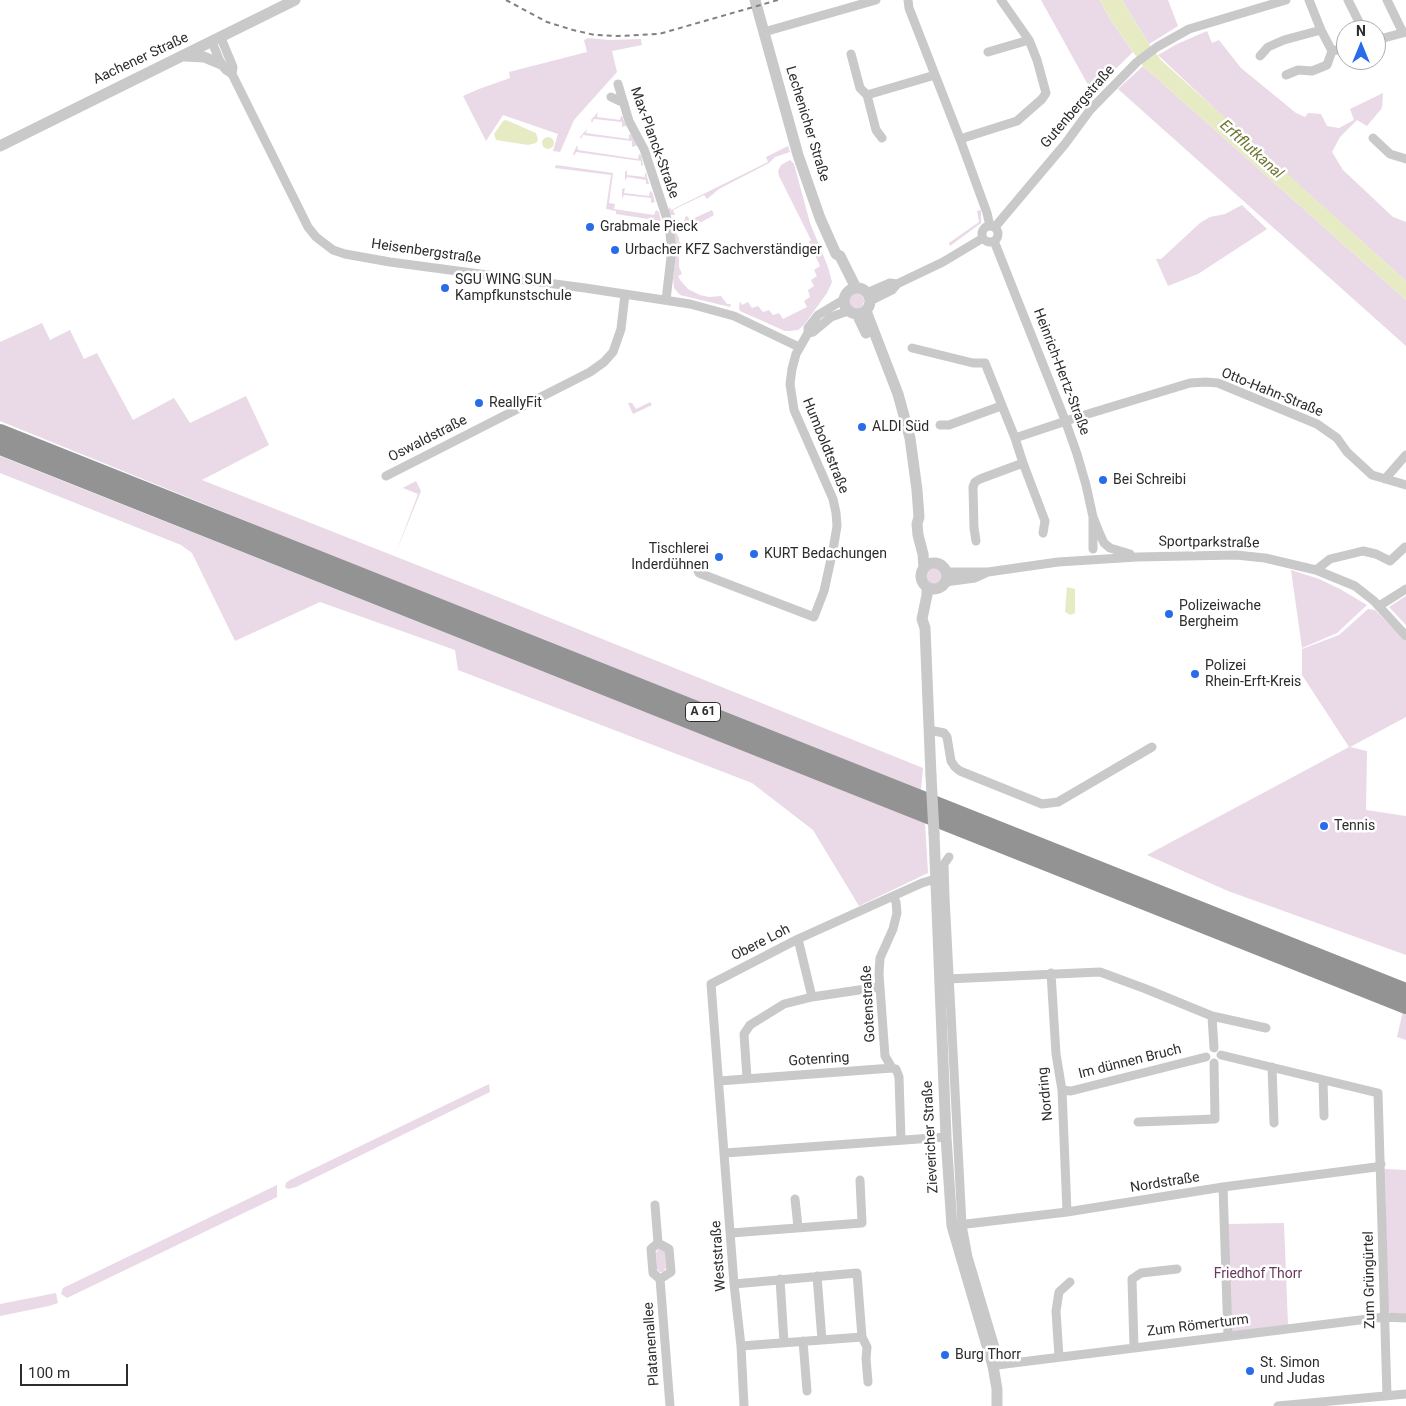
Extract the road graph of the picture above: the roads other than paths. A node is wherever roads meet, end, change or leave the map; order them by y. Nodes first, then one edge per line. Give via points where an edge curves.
1 (295, 0) edge
2 (755, 0) edge
3 (876, 0) edge
4 (908, 0) edge
5 (1001, 0) edge
6 (1286, 0) edge
7 (1308, 0) edge
8 (1348, 0) edge
9 (1387, 0) edge
10 (1358, 20) edge
11 (1321, 30) junction
12 (764, 32) junction
13 (1405, 32) edge
14 (1386, 37) edge
15 (216, 40) junction
16 (1029, 40) junction
17 (1336, 50) edge
18 (1332, 51) junction
19 (988, 52) dead end
20 (851, 54) dead end
21 (184, 56) junction
22 (1260, 56) dead end
23 (221, 64) junction
24 (232, 74) junction
25 (935, 75) junction
26 (1286, 75) dead end
27 (618, 84) dead end
28 (866, 96) junction
29 (611, 97) dead end
30 (624, 103) junction
31 (882, 138) dead end
32 (960, 138) junction
33 (1373, 138) dead end
34 (0, 146) edge
35 (1406, 159) edge
36 (992, 227) junction
37 (983, 238) junction
38 (994, 241) junction
39 (625, 294) junction
40 (666, 300) junction
41 (857, 301) junction
42 (800, 347) junction
43 (912, 348) dead end
44 (1001, 406) junction
45 (1065, 420) junction
46 (940, 425) dead end
47 (0, 432) edge
48 (1015, 438) junction
49 (0, 447) edge
50 (1406, 455) edge
51 (1023, 463) junction
52 (386, 476) dead end
53 (1385, 479) junction
54 (1406, 486) edge
55 (919, 517) junction
56 (1093, 517) junction
57 (1043, 533) dead end
58 (976, 541) dead end
59 (1405, 547) edge
60 (1093, 550) dead end
61 (1137, 557) junction
62 (695, 565) dead end
63 (924, 568) junction
64 (1316, 570) junction
65 (939, 579) junction
66 (1406, 589) edge
67 (1379, 606) junction
68 (1406, 636) edge
69 (929, 730) junction
70 (1152, 747) dead end
71 (949, 857) dead end
72 (935, 879) junction
73 (893, 896) junction
74 (798, 938) junction
75 (1050, 973) junction
76 (948, 979) junction
77 (879, 987) junction
78 (1406, 991) edge
79 (812, 997) junction
80 (1406, 1006) edge
81 (1212, 1016) junction
82 (1266, 1028) dead end
83 (1218, 1052) junction
84 (1206, 1057) junction
85 (1214, 1063) junction
86 (1272, 1067) junction
87 (892, 1068) junction
88 (747, 1078) junction
89 (1323, 1080) junction
90 (719, 1081) junction
91 (1062, 1090) junction
92 (721, 1105) joint
93 (1283, 1109) dead end
94 (1273, 1110) junction
95 (1324, 1116) dead end
96 (1138, 1122) dead end
97 (1274, 1123) dead end
98 (946, 1137) junction
99 (902, 1140) junction
100 (725, 1153) junction
101 (1381, 1164) junction
102 (860, 1180) dead end
103 (1223, 1187) junction
104 (796, 1199) dead end
105 (655, 1205) dead end
106 (1068, 1212) junction
107 (957, 1225) junction
108 (798, 1227) junction
109 (731, 1232) junction
110 (658, 1243) junction
111 (1177, 1269) dead end
112 (817, 1276) junction
113 (660, 1279) junction
114 (780, 1280) junction
115 (1070, 1282) dead end
116 (734, 1284) junction
117 (1384, 1317) junction
118 (1406, 1318) edge
119 (1228, 1336) junction
120 (862, 1337) junction
121 (822, 1340) junction
122 (804, 1342) junction
123 (784, 1343) junction
124 (741, 1346) junction
125 (1134, 1347) junction
126 (1059, 1357) junction
127 (997, 1365) junction
128 (868, 1382) dead end
129 (808, 1391) dead end
130 (1406, 1394) edge
131 (1387, 1396) junction
132 (1364, 1402) edge
133 (670, 1406) edge
134 (744, 1406) edge
135 (997, 1406) edge
136 (1278, 1406) edge

1 - 15 street, Aachener Straße
2 - 12 street, Lechenicher Straße
3 - 12 street
4 - 25 street
5 - 16 street
6 - 36 street, Gutenbergstraße via 1179,34 1137,62 1090,110 1065,144
7 - 11 street
8 - 10 street
9 - 13 street
11 - 18 street
11 - 22 street via 1268,46
12 - 41 street, Lechenicher Straße via 798,156 836,254 834,259 844,283
13 - 14 street
15 - 21 street, Aachener Straße
15 - 23 street, Heisenbergstraße
15 - 24 street, Heisenbergstraße via 233,67
16 - 19 street
16 - 32 street via 1046,93 1042,99 1017,121
17 - 18 street
18 - 26 street via 1326,65
20 - 28 street via 860,88
21 - 23 street via 204,57
21 - 34 street, Aachener Straße
23 - 24 street, Heisenbergstraße
24 - 39 street, Heisenbergstraße via 308,227 333,250 390,262
25 - 28 street
25 - 32 street
27 - 30 street, Max-Planck-Straße
28 - 31 street via 876,130
29 - 30 street
30 - 40 street, Max-Planck-Straße via 629,121 644,149 669,224 671,257
32 - 36 street
33 - 35 street via 1390,154
36 - 37 street via 982,230
36 - 38 street via 998,235
37 - 38 street
37 - 41 street via 897,284 892,290
38 - 45 street, Heinrich-Hertz-Straße
39 - 40 street, Heisenbergstraße
39 - 52 street, Oswaldstraße via 621,330 613,352 604,362
40 - 42 street, Heisenbergstraße via 734,316
41 - 42 street, Humboldtstraße via 818,315
41 - 55 street, Lechenicher Straße via 910,438
42 - 62 street, Humboldtstraße via 792,369 792,405 833,499 837,526 824,591 814,617 699,573
43 - 44 street via 973,364 985,363
44 - 46 street via 949,425
44 - 48 street
45 - 48 street, Otto-Hahn-Straße
45 - 53 street, Otto-Hahn-Straße via 1190,383 1218,383 1316,424 1337,438 1372,475
45 - 56 street, Heinrich-Hertz-Straße
47 - 78 highway, A 61
48 - 51 street
49 - 80 highway, A 61
50 - 53 street
51 - 57 street via 1045,521
51 - 58 street via 975,482
53 - 54 street, Otto-Hahn-Straße
55 - 63 street, Lechenicher Straße via 918,535
55 - 65 street, Lechenicher Straße
56 - 60 street, Heinrich-Hertz-Straße
56 - 61 street, Heinrich-Hertz-Straße via 1104,543
59 - 64 street via 1390,562 1363,551 1330,559
61 - 64 street, Sportparkstraße via 1236,555
61 - 65 street, Sportparkstraße via 1064,561 988,572 974,578
63 - 65 street via 930,564
63 - 65 street, Lechenicher Straße via 921,578
64 - 67 street, Sportparkstraße via 1355,586
65 - 69 street, Zievericher Straße via 925,628
66 - 67 street
67 - 68 street, Sportparkstraße
69 - 70 street via 944,733 947,737 955,768 1042,804 1058,802
69 - 72 street, Zievericher Straße, bridge
71 - 76 street, Zievericher Straße via 944,864
72 - 73 street, Obere Loh
72 - 98 street, Zievericher Straße
73 - 74 street, Obere Loh
73 - 77 street, Gotenstraße via 897,913 880,958
74 - 79 street
74 - 90 street, Obere Loh via 711,984
75 - 76 street
75 - 81 street via 1100,972
75 - 91 street, Nordring
76 - 107 street, Zievericher Straße
77 - 79 street
77 - 87 street, Gotenstraße via 885,1056
79 - 88 street via 784,1004 750,1025 744,1034
81 - 82 street
81 - 83 street
83 - 84 street via 1207,1051
83 - 85 street via 1219,1061
83 - 86 street
84 - 85 street
84 - 91 street, Im dünnen Bruch via 1071,1092
85 - 96 street via 1215,1119
86 - 89 street
86 - 94 street
87 - 88 street, Gotenring
87 - 99 street, Gotenstraße via 899,1076
88 - 90 street, Gotenring
89 - 95 street
89 - 101 street, Zum Grüngürtel via 1378,1093
90 - 92 street, Obere Loh
91 - 106 street, Nordring
92 - 100 street, Weststraße
93 - 94 street
94 - 97 street
98 - 99 street
98 - 107 street, Zievericher Straße
99 - 100 street
100 - 109 street, Weststraße
101 - 103 street, Nordstraße
101 - 117 street, Zum Grüngürtel
102 - 108 street via 862,1223
103 - 106 street, Nordstraße
103 - 119 street
104 - 108 street
105 - 110 street, Platanenallee
106 - 107 street, Nordstraße
107 - 127 street, Zievericher Straße
108 - 109 street
109 - 116 street, Weststraße
110 - 113 street, Platanenallee via 651,1249 653,1273
110 - 113 street, Platanenallee via 669,1249 671,1272
111 - 125 street via 1141,1273 1132,1279
112 - 114 street
112 - 120 street via 857,1273
112 - 121 street
113 - 133 street, Platanenallee
114 - 116 street
114 - 123 street
115 - 126 street via 1059,1292 1056,1311
116 - 124 street, Weststraße
117 - 118 street, Zum Römerturm
117 - 119 street, Zum Römerturm
117 - 131 street, Zum Grüngürtel
119 - 125 street, Zum Römerturm
120 - 121 street
120 - 128 street via 866,1347
121 - 122 street
122 - 123 street
122 - 129 street
123 - 124 street
124 - 134 street, Weststraße
125 - 126 street, Zum Römerturm
126 - 127 street, Zum Römerturm
127 - 135 street, Zievericher Straße
130 - 131 street
131 - 132 street
132 - 136 street

